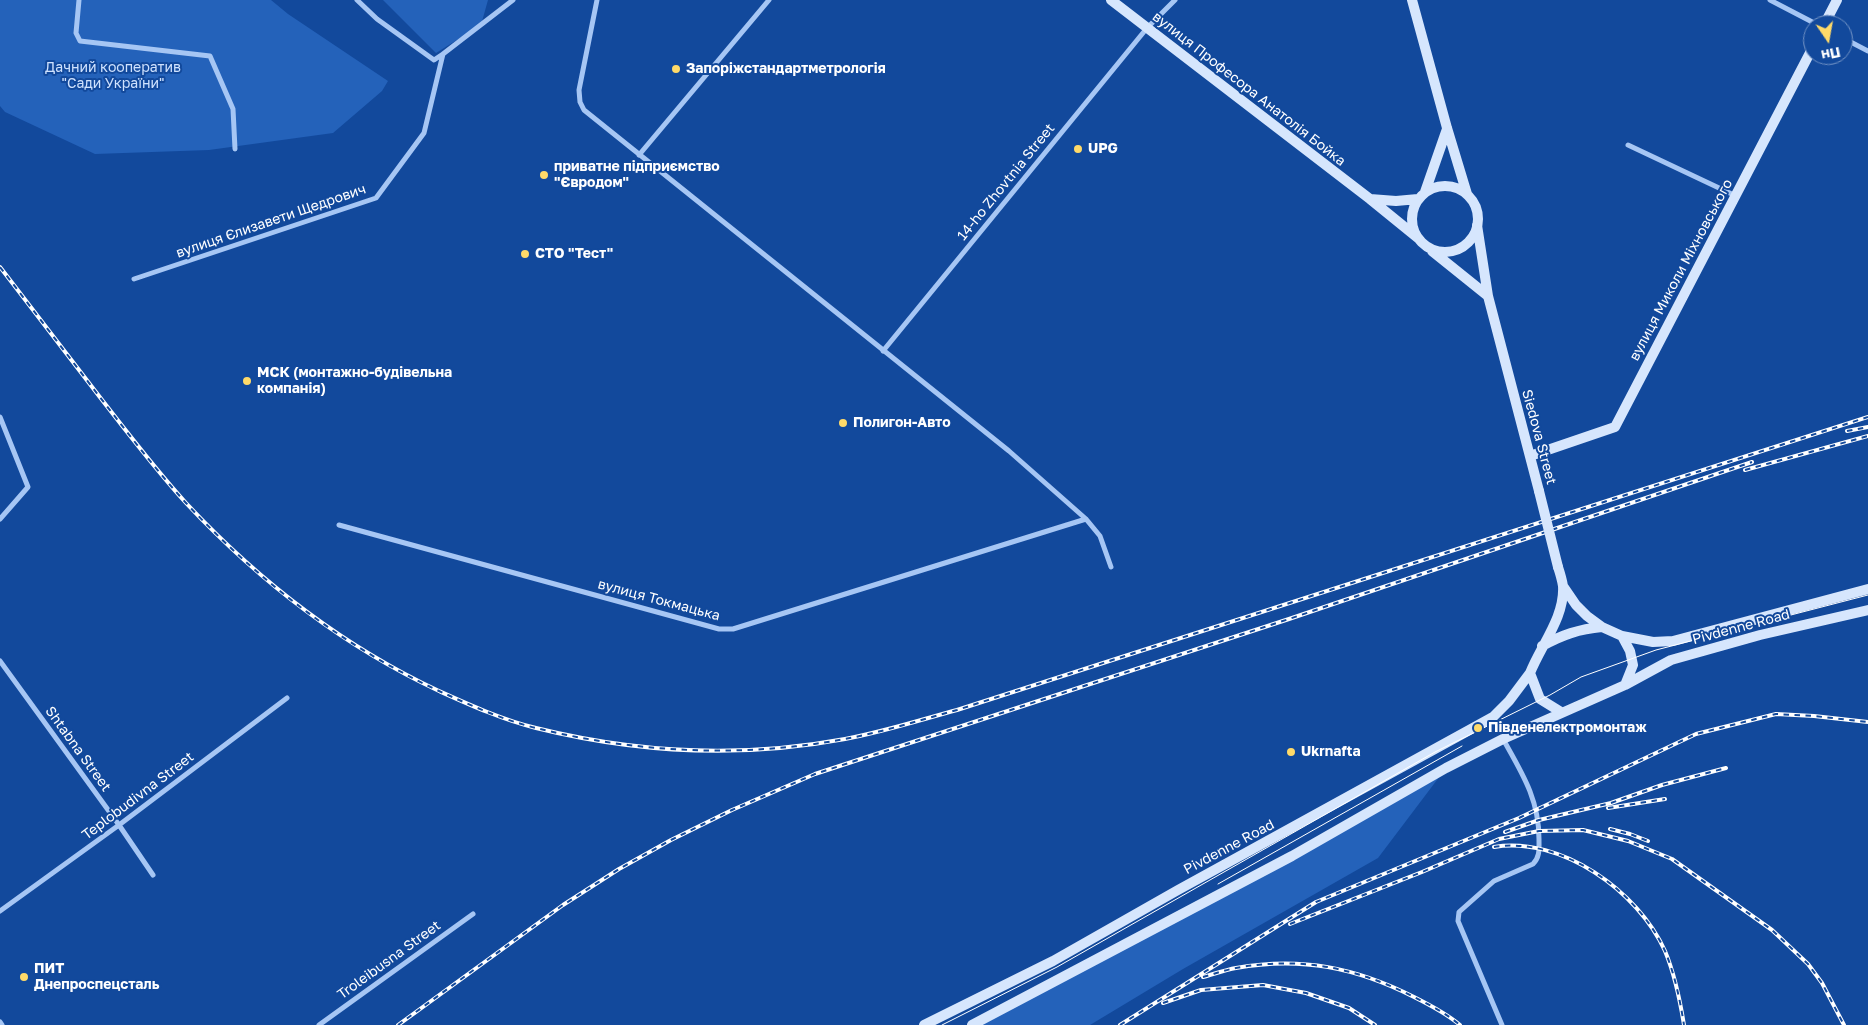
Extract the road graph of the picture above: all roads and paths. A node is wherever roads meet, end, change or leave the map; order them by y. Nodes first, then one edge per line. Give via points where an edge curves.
1 (79, 0) edge
2 (357, 0) edge
3 (513, 0) edge
4 (597, 0) edge
5 (769, 0) edge
6 (1111, 0) edge
7 (1175, 0) edge
8 (1412, 0) edge
9 (1770, 0) edge
10 (1837, 0) edge
11 (1829, 15) edge
12 (1803, 17) edge
13 (1147, 28) junction
14 (1853, 43) edge
15 (1868, 51) edge
16 (443, 54) junction
17 (1804, 65) edge
18 (1447, 128) junction
19 (1628, 144) dead end
20 (235, 149) dead end
21 (639, 155) junction
22 (1467, 194) junction
23 (1422, 196) junction
24 (1736, 196) junction
25 (1370, 199) junction
26 (1478, 225) junction
27 (1422, 242) junction
28 (134, 280) dead end
29 (1488, 296) junction
30 (882, 351) junction
31 (0, 417) edge
32 (1530, 456) junction
33 (0, 519) edge
34 (1086, 519) junction
35 (339, 525) dead end
36 (1112, 567) dead end
37 (1563, 586) junction
38 (1868, 589) edge
39 (1868, 610) edge
40 (1602, 627) junction
41 (1622, 636) junction
42 (1542, 646) junction
43 (0, 662) edge
44 (1530, 673) junction
45 (1625, 685) junction
46 (287, 698) dead end
47 (1561, 712) junction
48 (1503, 738) junction
49 (119, 825) junction
50 (153, 875) dead end
51 (0, 910) edge
52 (473, 914) dead end
53 (0, 1022) edge
54 (2, 1025) edge
55 (319, 1025) edge
56 (924, 1025) edge
57 (972, 1025) edge
58 (1502, 1025) edge

1 - 20 street via 76,33 80,41 210,56 233,110
2 - 16 street via 377,19 434,60
3 - 16 street
4 - 21 street via 579,90 580,102 584,110
5 - 21 street
6 - 13 main road, вулиця Професора Анатолія Бойка
7 - 13 street, 14-ho Zhovtnia Street
8 - 18 main road
9 - 12 street
10 - 11 main road
13 - 25 main road, вулиця Професора Анатолія Бойка
13 - 30 street, 14-ho Zhovtnia Street
14 - 15 street
16 - 28 street, вулиця Єлизавети Щедрович via 424,133 376,198
17 - 24 main road, вулиця Миколи Міхновського
18 - 22 main road
18 - 23 main road
19 - 24 street
21 - 30 street
22 - 23 main road via 1447,186 1435,187
22 - 26 main road via 1478,214
23 - 25 main road via 1396,201
23 - 27 main road via 1413,208 1412,219 1413,229
24 - 32 main road, вулиця Миколи Міхновського via 1615,426
25 - 27 main road, вулиця Професора Анатолія Бойка
26 - 27 main road via 1466,244 1456,250 1435,250
26 - 29 main road, Siedova Street
27 - 29 main road
29 - 32 main road, Siedova Street
30 - 34 street via 1009,451
31 - 33 street via 28,487
32 - 37 main road, Siedova Street, bridge
34 - 35 street, вулиця Токмацька via 733,629 719,629
34 - 36 street via 1100,536
37 - 40 main road, Siedova Street via 1576,605
37 - 42 main road, Siedova Street via 1555,623
38 - 41 main road, Pivdenne Road via 1673,641 1654,642
39 - 45 main road, Pivdenne Road via 1671,660
40 - 41 main road
40 - 42 main road via 1580,629
41 - 45 main road via 1633,665
42 - 44 main road
43 - 49 street, Shtabna Street
44 - 47 main road via 1540,699
44 - 56 main road, Pivdenne Road via 1493,717 1053,961
45 - 47 main road
46 - 49 street, Teplobudivna Street
47 - 48 main road
48 - 57 main road via 1283,861
48 - 58 street via 1534,800 1540,826 1538,859 1494,881 1459,912 1458,922
49 - 50 street, Shtabna Street
49 - 51 street, Teplobudivna Street
52 - 55 street, Troleibusna Street
53 - 54 street

